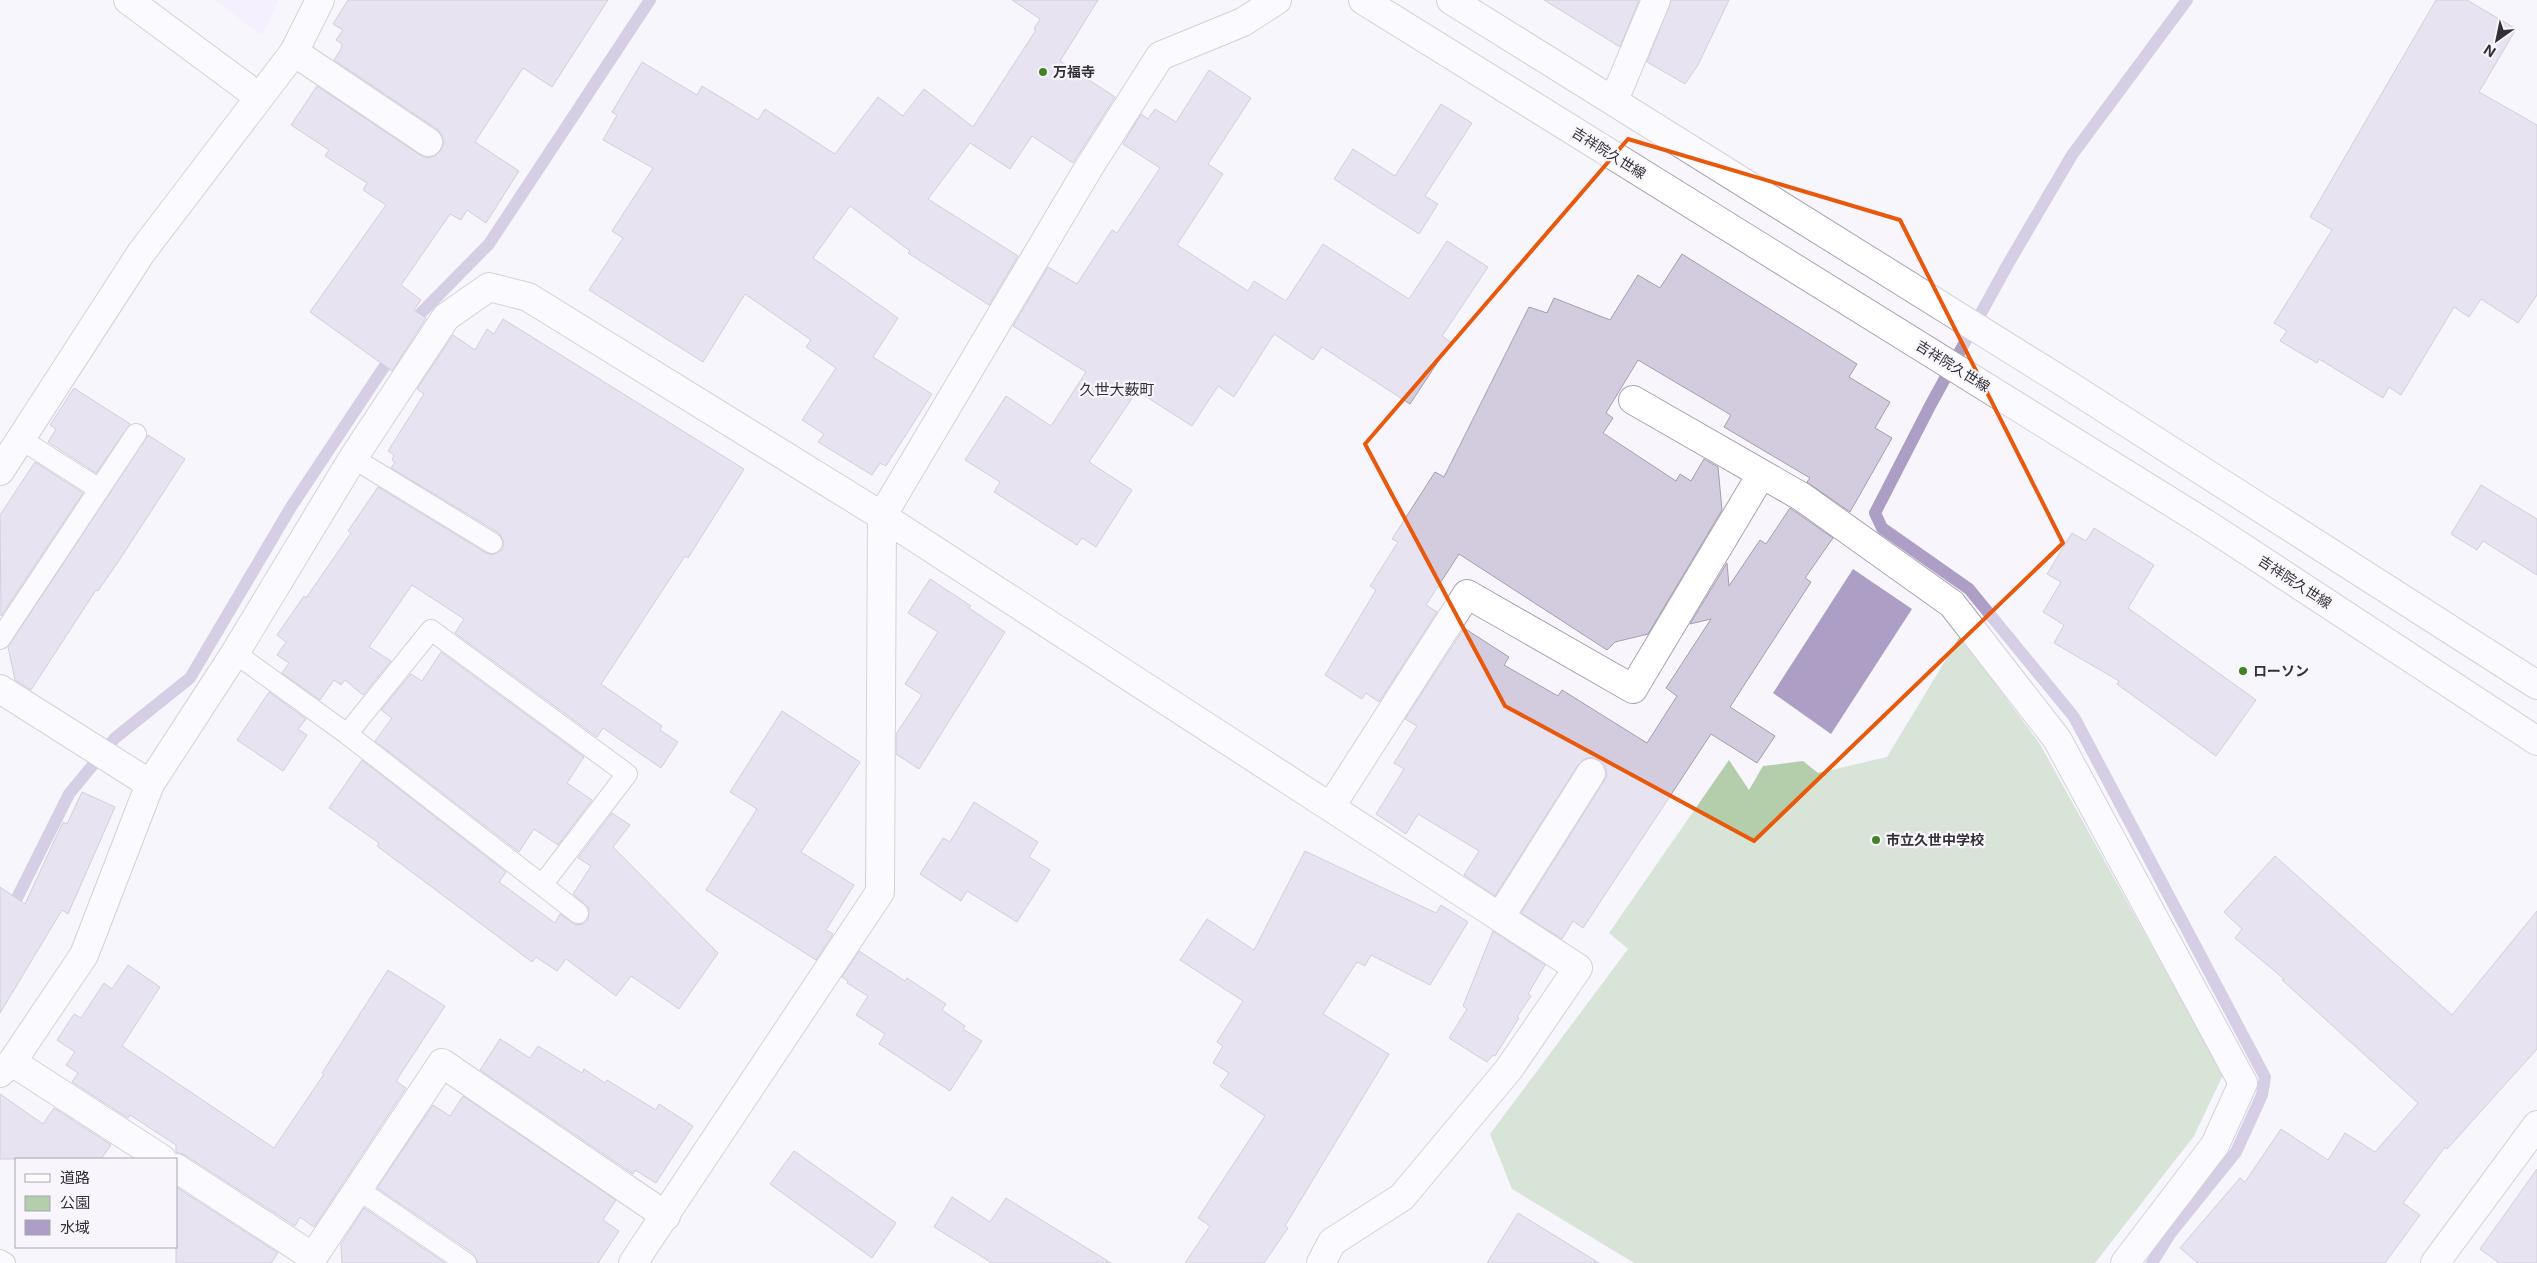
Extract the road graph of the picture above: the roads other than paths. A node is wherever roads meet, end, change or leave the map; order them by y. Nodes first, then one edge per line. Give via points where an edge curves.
1 (128, 0) edge
2 (320, 0) edge
3 (1277, 0) edge
4 (1363, 0) edge
5 (1451, 0) edge
6 (1656, 0) edge
7 (294, 52) junction
8 (259, 98) junction
9 (1614, 100) junction
10 (428, 142) dead end
11 (1634, 400) dead end
12 (136, 434) dead end
13 (19, 438) junction
14 (353, 458) junction
15 (0, 470) edge
16 (1761, 475) junction
17 (99, 489) junction
18 (882, 516) junction
19 (492, 543) dead end
20 (0, 639) edge
21 (235, 653) junction
22 (2537, 685) edge
23 (0, 689) edge
24 (347, 734) junction
25 (2537, 741) edge
26 (1592, 773) dead end
27 (150, 784) junction
28 (1331, 806) junction
29 (542, 885) junction
30 (578, 912) dead end
31 (1500, 917) junction
32 (6, 1068) edge
33 (2537, 1125) edge
34 (160, 1158) edge
35 (178, 1169) edge
36 (359, 1190) junction
37 (666, 1216) junction
38 (0, 1260) edge
39 (313, 1260) edge
40 (5, 1263) edge
41 (466, 1263) edge
42 (633, 1263) edge
43 (1321, 1263) edge
44 (2126, 1263) edge
45 (2435, 1263) edge

1 - 8 street
2 - 7 street
3 - 18 street via 1243,22 1160,56 1088,169
4 - 25 street, 吉祥院久世線 via 2208,525
5 - 9 street
6 - 9 street
7 - 8 street
7 - 10 street
8 - 13 street via 141,253
9 - 22 street
11 - 16 street
12 - 17 lane
13 - 15 street
13 - 17 lane
14 - 18 street via 446,317 489,287 528,297
14 - 19 lane
14 - 21 street
16 - 28 street via 1634,688 1467,594
16 - 44 street via 1802,497 1952,604 2057,739 2243,1083 2215,1145
17 - 20 lane
18 - 28 street
18 - 37 street via 880,892
21 - 24 lane
21 - 27 street
23 - 27 street
24 - 29 lane
24 - 29 lane via 431,630 627,774
26 - 31 street
27 - 32 street via 84,955
28 - 31 street
29 - 30 lane
31 - 43 street via 1578,968 1509,1068 1402,1197 1332,1242
32 - 34 street
33 - 45 street
35 - 39 street
36 - 37 street via 442,1063
36 - 39 street
36 - 41 lane
37 - 42 street
38 - 40 lane

